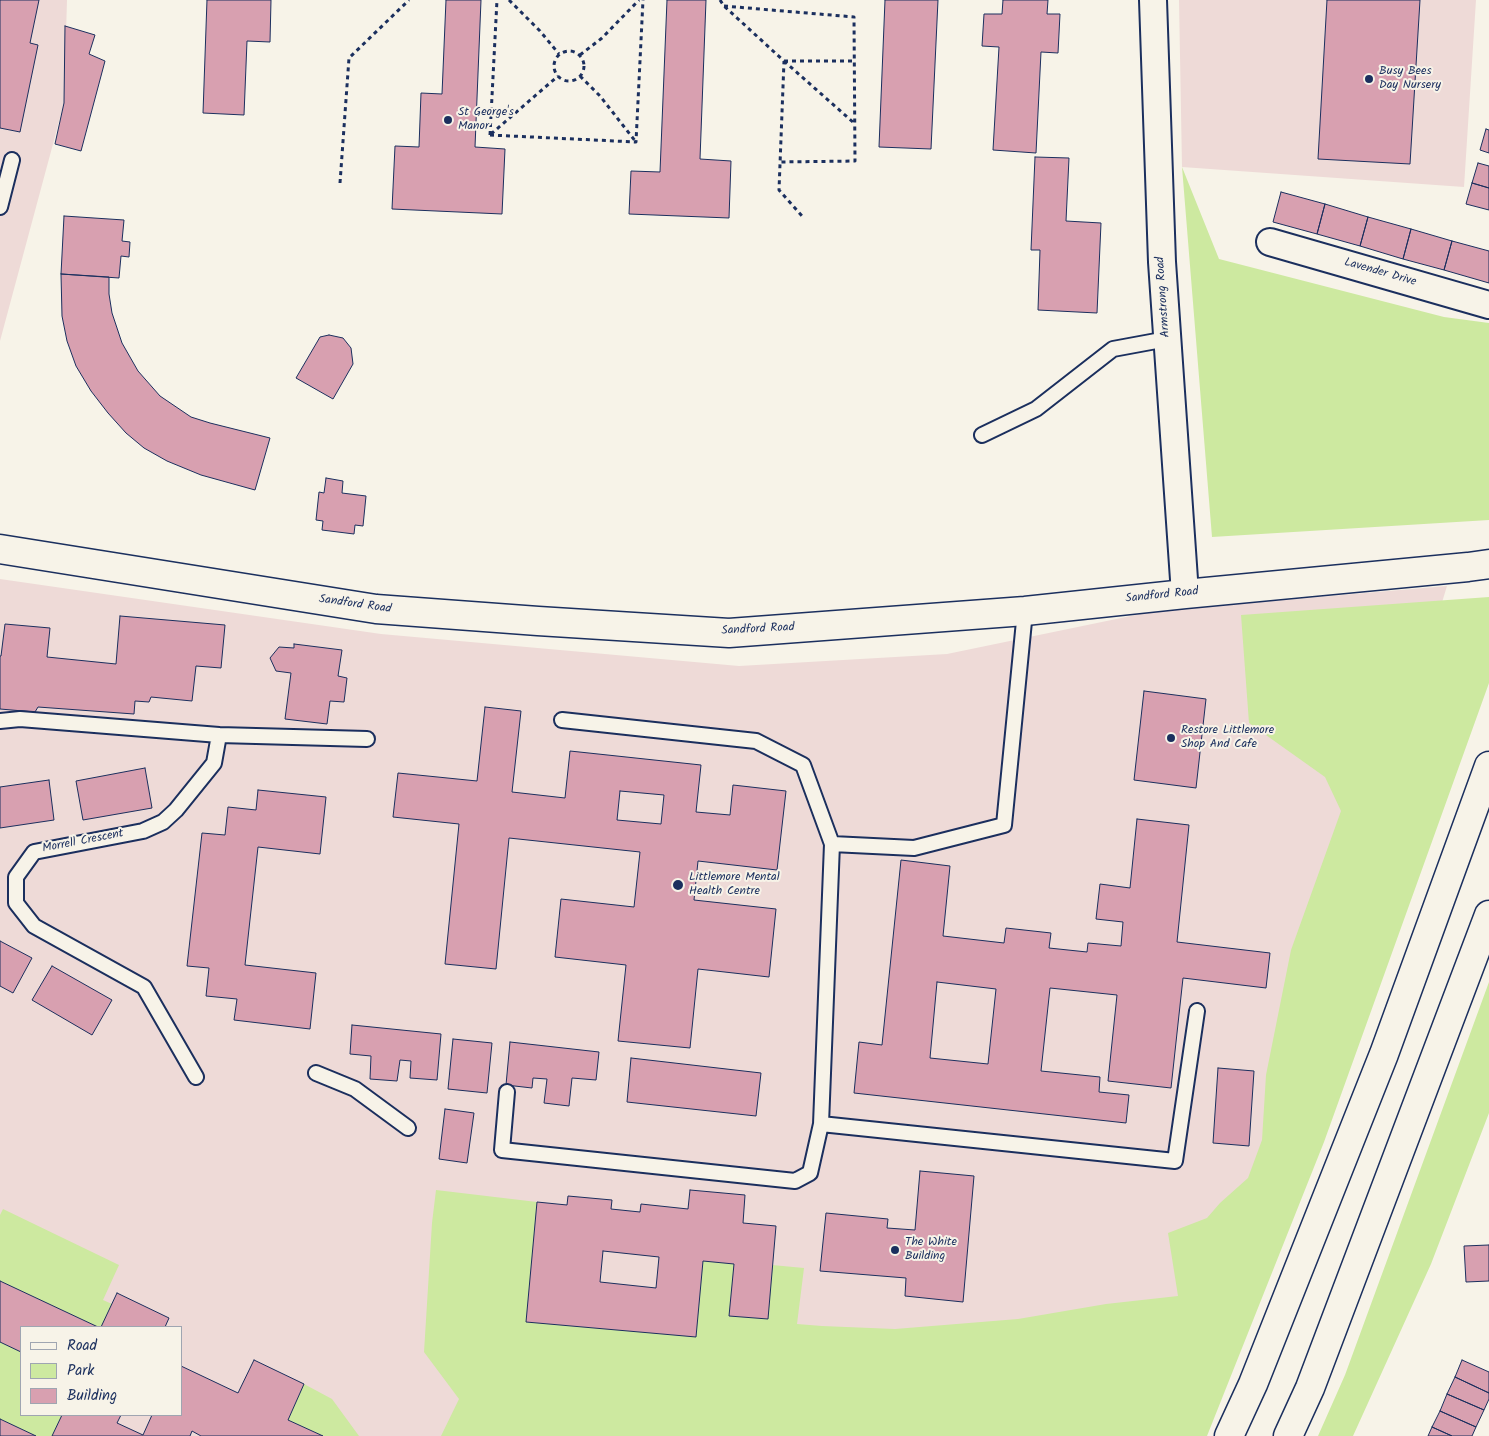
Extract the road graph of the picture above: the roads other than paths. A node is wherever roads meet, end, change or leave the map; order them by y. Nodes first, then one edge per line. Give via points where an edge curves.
1 (1153, 0) edge
2 (12, 160) dead end
3 (0, 207) edge
4 (1270, 242) dead end
5 (1489, 305) edge
6 (1167, 339) junction
7 (982, 435) dead end
8 (0, 549) edge
9 (1478, 566) edge
10 (1185, 594) junction
11 (1025, 611) junction
12 (562, 720) dead end
13 (0, 721) edge
14 (219, 735) junction
15 (367, 739) dead end
16 (1489, 766) edge
17 (832, 844) junction
18 (1489, 915) edge
19 (1197, 1011) dead end
20 (316, 1073) dead end
21 (196, 1077) dead end
22 (507, 1092) dead end
23 (821, 1124) junction
24 (408, 1128) dead end
25 (1229, 1436) edge
26 (1288, 1436) edge

1 - 6 street, Armstrong Road
2 - 3 lane
4 - 5 street, Lavender Drive
6 - 7 lane via 1113,349 1036,409
6 - 10 street, Armstrong Road
8 - 11 street, Sandford Road via 376,609 730,633
9 - 10 street, Sandford Road
10 - 11 street, Sandford Road
11 - 17 lane via 1004,825 914,848
12 - 17 lane via 756,740 803,765
13 - 14 lane via 20,719
14 - 15 lane
14 - 21 lane, Morrell Crescent via 214,763 163,822 143,831 34,852 16,877 16,903 34,926 144,987
16 - 25 street via 1384,1054 1253,1384
17 - 23 lane
18 - 26 street via 1310,1388
19 - 23 lane via 1175,1161
20 - 24 lane via 355,1089
22 - 23 lane via 502,1150 795,1181 810,1174

